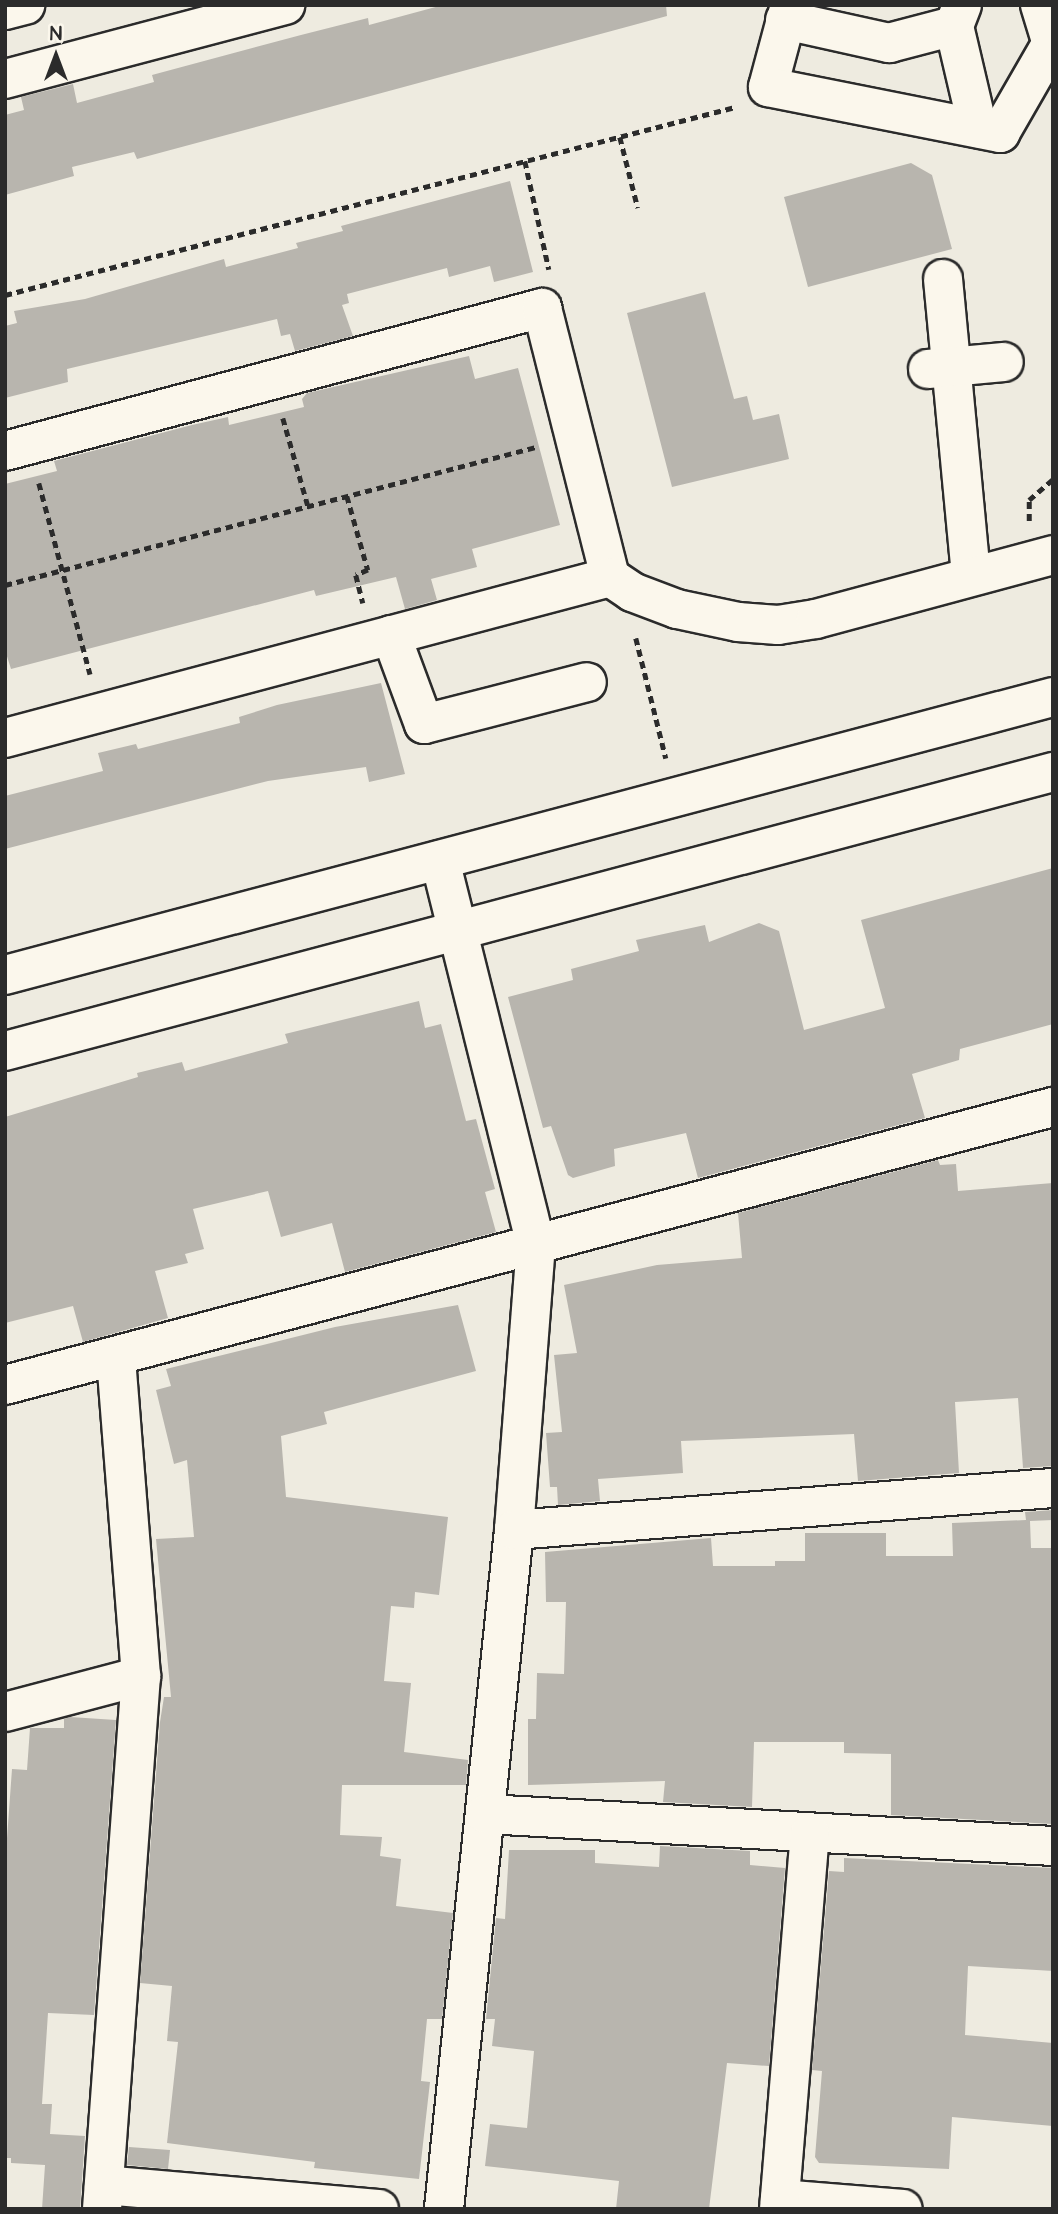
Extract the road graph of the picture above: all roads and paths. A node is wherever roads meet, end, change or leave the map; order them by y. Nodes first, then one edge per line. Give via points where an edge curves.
1 (25, 5) edge
2 (285, 5) edge
3 (1040, 5) edge
4 (5, 10) edge
5 (788, 13) edge
6 (958, 16) edge
7 (1052, 41) edge
8 (5, 79) edge
9 (768, 87) junction
10 (978, 128) junction
11 (620, 137) junction
12 (526, 161) junction
13 (638, 208) dead end
14 (551, 275) dead end
15 (943, 279) dead end
16 (5, 295) edge
17 (1004, 362) dead end
18 (940, 369) junction
19 (273, 380) junction
20 (574, 437) junction
21 (17, 448) edge
22 (1053, 479) edge
23 (347, 496) junction
24 (308, 506) junction
25 (1041, 541) edge
26 (64, 570) junction
27 (971, 576) junction
28 (621, 584) junction
29 (5, 586) edge
30 (382, 637) junction
31 (587, 682) dead end
32 (1053, 697) edge
33 (100, 712) junction
34 (5, 738) edge
35 (667, 762) dead end
36 (1053, 772) edge
37 (440, 860) junction
38 (458, 933) junction
39 (5, 975) edge
40 (5, 1051) edge
41 (1053, 1107) edge
42 (536, 1244) junction
43 (116, 1357) junction
44 (5, 1385) edge
45 (1053, 1488) edge
46 (514, 1530) junction
47 (141, 1676) junction
48 (5, 1712) edge
49 (485, 1814) junction
50 (810, 1833) junction
51 (1053, 1846) edge
52 (103, 2197) edge
53 (779, 2204) edge
54 (379, 2209) edge
55 (444, 2209) edge
56 (903, 2209) edge

1 - 4 street
2 - 8 street
3 - 7 street
5 - 6 street via 889,43
5 - 9 street
6 - 10 street
7 - 10 street via 1000,133
9 - 10 street
9 - 11 path via 747,104
11 - 12 path
11 - 13 path
12 - 14 path
12 - 16 path
15 - 18 street
17 - 18 street
18 - 27 street
19 - 20 street via 542,308
19 - 21 street
19 - 24 path
20 - 23 path
20 - 28 street
21 - 26 path
22 - 25 path via 1029,500
23 - 24 path
23 - 30 path via 368,570 356,575
24 - 26 path
25 - 27 street
26 - 29 path
26 - 33 path
27 - 28 street via 816,619 778,625 677,609
28 - 30 street
28 - 35 path
30 - 31 street via 424,724
30 - 33 street
32 - 37 street
33 - 34 street
36 - 38 street
37 - 38 street
37 - 39 street
38 - 40 street
38 - 42 street
41 - 42 street
42 - 43 street
42 - 46 street
43 - 44 street
43 - 47 street
45 - 46 street
46 - 49 street
47 - 48 street
47 - 52 street
49 - 50 street
49 - 55 street
50 - 51 street
50 - 53 street
52 - 54 street
53 - 56 street

